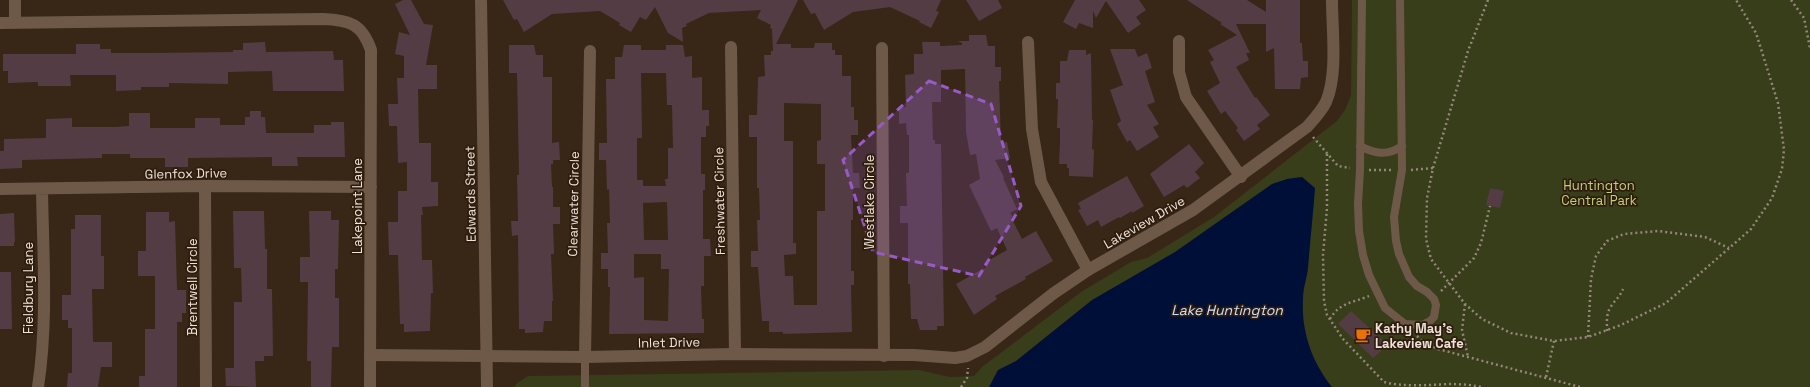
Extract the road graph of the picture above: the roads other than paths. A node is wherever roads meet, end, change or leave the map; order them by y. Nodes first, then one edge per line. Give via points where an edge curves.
1 (15, 0) edge
2 (481, 0) edge
3 (1332, 0) edge
4 (1362, 0) edge
5 (1400, 0) edge
6 (0, 23) edge
7 (15, 23) junction
8 (1179, 41) dead end
9 (1028, 42) dead end
10 (731, 47) dead end
11 (882, 48) dead end
12 (590, 51) dead end
13 (1360, 146) junction
14 (1402, 146) junction
15 (1240, 176) junction
16 (205, 186) junction
17 (371, 187) junction
18 (0, 189) edge
19 (42, 189) junction
20 (1088, 270) junction
21 (735, 354) junction
22 (370, 355) junction
23 (884, 356) junction
24 (967, 356) joint
25 (486, 357) junction
26 (585, 357) junction
27 (38, 387) edge
28 (206, 387) edge
29 (370, 387) edge
30 (487, 387) edge
31 (585, 387) edge

1 - 7 street
2 - 25 street, Edwards Street
3 - 15 street, Lakeview Drive via 1333,73 1326,102 1307,127
4 - 13 lane
5 - 14 lane
6 - 7 street
7 - 17 street, Lakepoint Lane via 342,20 366,36 371,50
8 - 15 street via 1179,72 1186,97
9 - 20 street via 1032,129 1041,182
10 - 21 street, Freshwater Circle
11 - 23 street, Westlake Circle
12 - 26 street, Clearwater Circle
13 - 14 lane via 1377,153 1388,153
13 - 14 lane via 1358,204 1363,255 1385,308 1406,324 1422,325 1430,321 1435,313 1434,298 1409,277 1396,241 1394,217 1402,170
15 - 20 street, Lakeview Drive via 1193,210
16 - 17 street, Glenfox Drive
16 - 19 street, Glenfox Drive
16 - 28 street, Brentwell Circle
17 - 22 street, Lakepoint Lane
18 - 19 street, Glenfox Drive
19 - 27 street, Fieldbury Lane via 43,321
20 - 24 street, Lakeview Drive via 985,347
21 - 23 street, Inlet Drive
21 - 26 street, Inlet Drive
22 - 25 street, Inlet Drive
22 - 29 street, Lakepoint Lane
23 - 24 street, Inlet Drive
25 - 26 street, Inlet Drive
25 - 30 street, Edwards Street
26 - 31 lane

